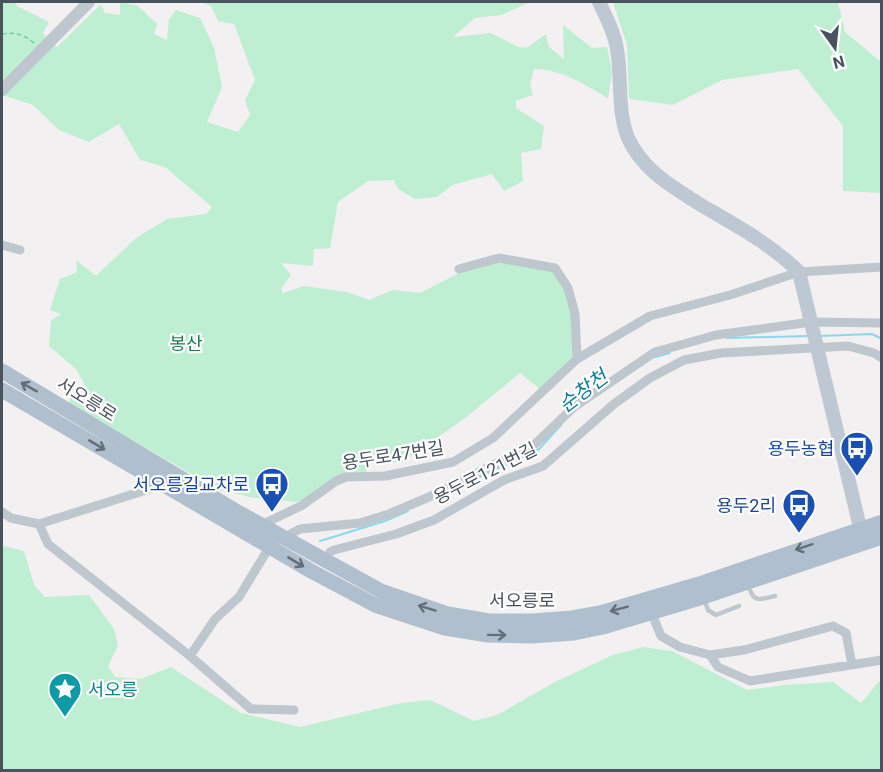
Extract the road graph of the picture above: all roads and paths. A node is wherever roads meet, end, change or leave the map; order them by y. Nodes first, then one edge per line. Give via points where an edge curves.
1 (89, 2) edge
2 (599, 2) edge
3 (2, 34) edge
4 (41, 50) junction
5 (2, 90) edge
6 (2, 245) edge
7 (20, 250) dead end
8 (882, 267) edge
9 (459, 269) dead end
10 (799, 272) junction
11 (882, 323) edge
12 (812, 325) junction
13 (816, 346) junction
14 (882, 358) edge
15 (577, 359) junction
16 (2, 371) edge
17 (2, 390) edge
18 (181, 479) junction
19 (163, 484) junction
20 (2, 512) edge
21 (882, 522) edge
22 (39, 524) junction
23 (261, 525) junction
24 (862, 536) junction
25 (882, 537) edge
26 (288, 541) junction
27 (270, 546) junction
28 (326, 560) junction
29 (747, 582) junction
30 (775, 596) dead end
31 (703, 597) junction
32 (739, 606) dead end
33 (652, 614) junction
34 (710, 655) junction
35 (190, 656) junction
36 (882, 660) edge
37 (852, 665) junction
38 (294, 710) dead end

1 - 4 street
2 - 10 main road via 616,42 621,114 628,139 641,160 660,180 763,243
3 - 4 path via 17,33
4 - 5 street
6 - 7 street
8 - 10 street, 용두로47번길
9 - 15 street via 499,258 555,268 568,288 575,314
10 - 12 main road
10 - 15 street, 용두로47번길 via 650,316
11 - 12 street
12 - 13 main road
12 - 26 street via 716,335 655,352 574,407 535,444 389,514 360,523 300,529
13 - 14 street, 용두로121번길 via 848,346
13 - 24 main road
13 - 28 street, 용두로121번길 via 721,353 684,360 614,404 543,466 504,480 434,520 334,549
15 - 23 street, 용두로47번길 via 493,438 453,462 385,476 346,477 301,507
18 -> 16 main road, 서오릉로
17 -> 19 main road, 서오릉로
18 - 19 street
18 - 23 main road, 서오릉로
19 - 22 street
19 - 27 main road, 서오릉로
20 - 22 street
21 - 24 main road, 서오릉로
22 - 35 street via 48,544
23 - 26 main road, 서오릉로
24 - 25 main road, 서오릉로
24 -> 28 main road, 서오릉로 via 623,608 549,621 489,621 448,614 381,591
24 - 29 main road, 서오릉로
26 - 28 main road, 서오릉로
27 -> 33 main road, 서오릉로 via 375,605 445,628 488,635 549,635
27 - 35 street via 239,597 215,619
29 - 30 lane via 756,599
29 - 31 main road, 서오릉로
31 - 32 lane via 708,610 716,615
31 - 33 main road, 서오릉로
33 - 34 street via 661,636 680,647
34 - 37 street via 718,667 750,681
34 - 37 street via 833,626 846,633
35 - 38 street via 251,709
36 - 37 street

